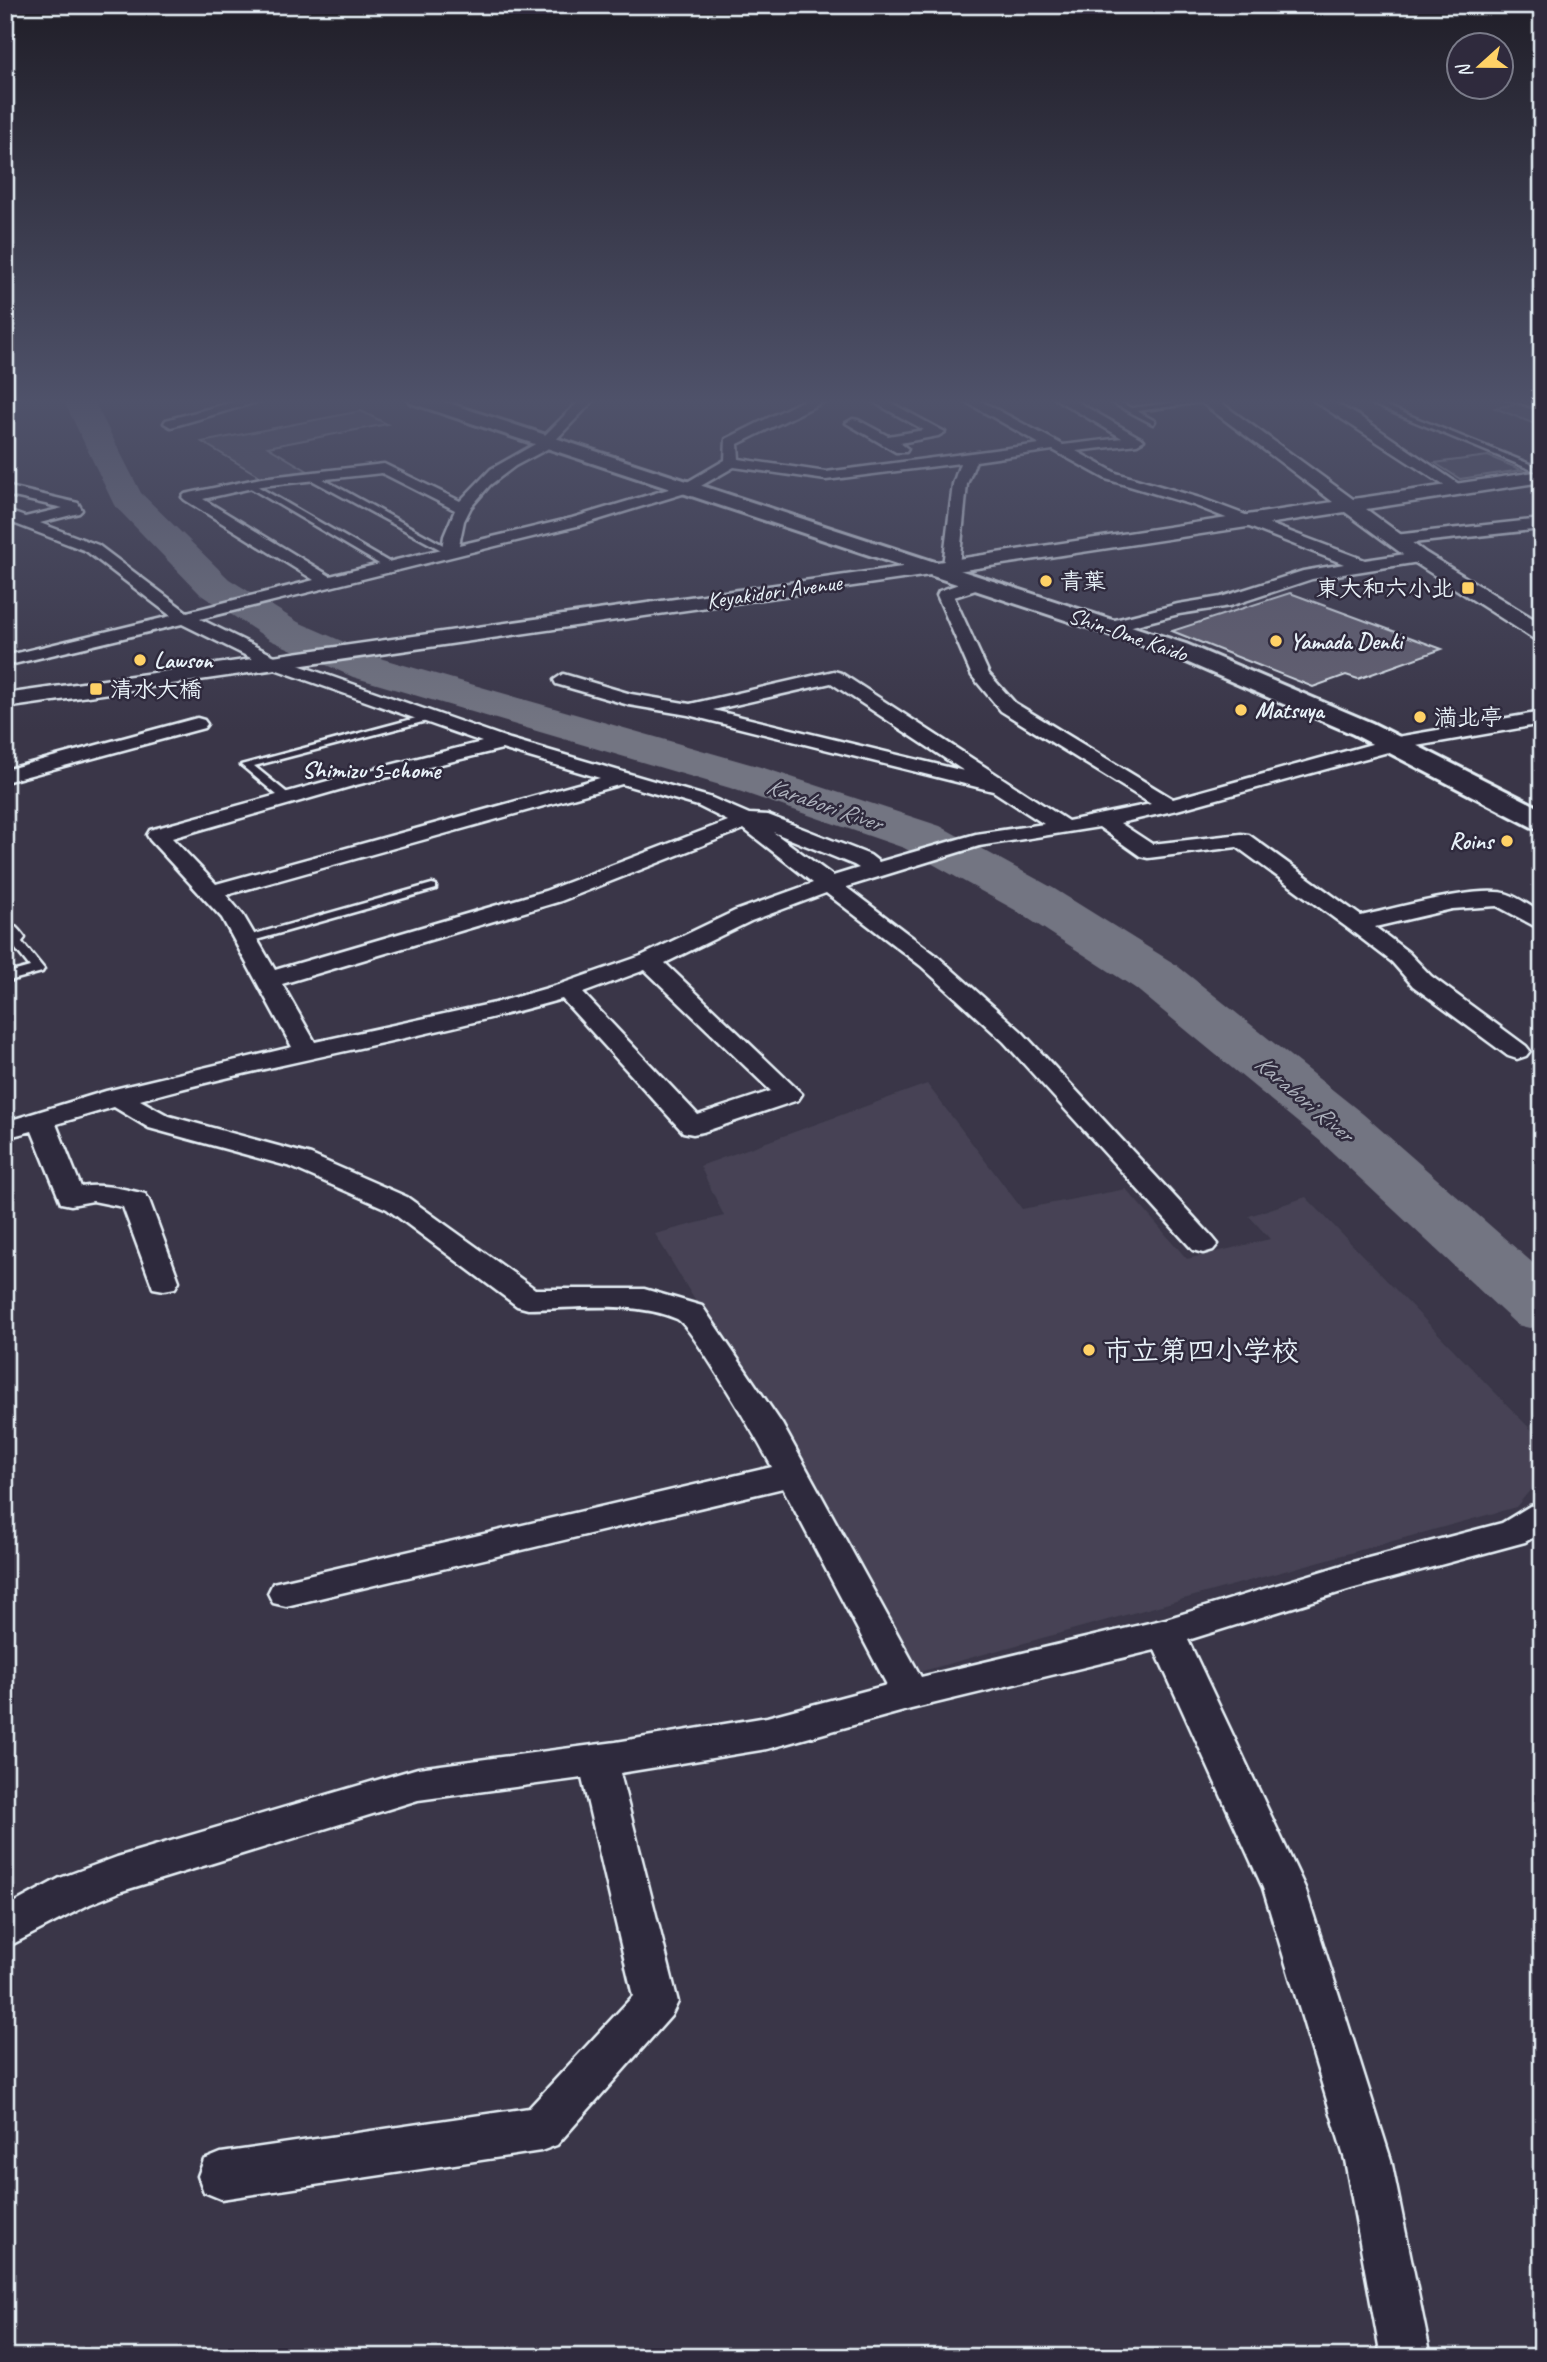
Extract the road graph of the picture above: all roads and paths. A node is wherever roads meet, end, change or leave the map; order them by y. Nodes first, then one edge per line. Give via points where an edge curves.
1 (75, 509) edge
2 (210, 509) edge
3 (293, 509) edge
4 (373, 509) edge
5 (464, 509) edge
6 (618, 509) edge
7 (755, 509) edge
8 (954, 509) edge
9 (1216, 509) edge
10 (1329, 509) edge
11 (1356, 509) edge
12 (5, 515) edge
13 (27, 521) junction
14 (1246, 521) junction
15 (1542, 524) edge
16 (1394, 540) junction
17 (450, 551) junction
18 (1419, 557) junction
19 (390, 566) junction
20 (1365, 566) junction
21 (941, 567) junction
22 (328, 582) junction
23 (976, 584) junction
24 (187, 617) junction
25 (1109, 627) junction
26 (1542, 634) edge
27 (5, 661) edge
28 (282, 662) junction
29 (563, 680) dead end
30 (5, 701) edge
31 (688, 709) junction
32 (431, 717) junction
33 (1542, 718) edge
34 (197, 724) dead end
35 (503, 743) junction
36 (1397, 743) junction
37 (5, 776) edge
38 (622, 778) junction
39 (995, 785) junction
40 (287, 798) junction
41 (1170, 806) junction
42 (1102, 820) junction
43 (746, 821) junction
44 (1542, 821) edge
45 (1064, 828) junction
46 (878, 869) junction
47 (828, 885) junction
48 (432, 887) dead end
49 (213, 892) junction
50 (1542, 923) edge
51 (1357, 924) junction
52 (8, 936) edge
53 (245, 940) junction
54 (649, 961) junction
55 (5, 978) edge
56 (268, 980) junction
57 (567, 990) junction
58 (1517, 1051) dead end
59 (309, 1053) junction
60 (115, 1097) junction
61 (41, 1119) junction
62 (6, 1126) edge
63 (1203, 1244) dead end
64 (164, 1281) dead end
65 (793, 1474) junction
66 (1542, 1515) edge
67 (286, 1593) dead end
68 (1166, 1633) junction
69 (911, 1694) junction
70 (597, 1760) junction
71 (5, 1929) edge
72 (221, 2176) dead end
73 (1406, 2357) edge

1 - 13 street
2 - 22 street
3 - 19 lane
4 - 17 lane
5 - 17 street via 450,537
6 - 17 street
7 - 21 main road, Shin-Ome Kaido
8 - 21 street
9 - 14 street
10 - 14 street, Keyakidori Avenue
11 - 16 street
12 - 13 street
13 - 24 street via 92,548
14 - 20 street
14 - 21 street, Keyakidori Avenue
15 - 16 street
16 - 18 street
17 - 19 street
18 - 20 street
18 - 26 street
19 - 22 street
20 - 25 street via 1309,574 1224,602
21 - 23 main road, Shin-Ome Kaido
21 - 28 street, Keyakidori Avenue
22 - 24 street
23 - 25 main road, Shin-Ome Kaido
23 - 41 street via 945,595 981,676 1008,707
24 - 27 street
24 - 28 street
25 - 36 main road, Shin-Ome Kaido via 1258,681
28 - 30 street, Keyakidori Avenue
28 - 32 street
29 - 31 street via 629,699
31 - 39 street
31 - 39 street via 834,677
32 - 35 street
32 - 40 lane via 246,765
33 - 36 street
34 - 37 street
35 - 38 street
35 - 40 street
36 - 41 street
36 - 44 main road, Shin-Ome Kaido
38 - 43 street via 705,802
38 - 49 street
39 - 45 street
40 - 49 street via 158,835
41 - 42 street
42 - 45 street
42 - 51 street via 1148,851 1241,840
43 - 46 street via 761,819
43 - 47 street
43 - 56 street via 553,896
45 - 46 street via 972,842
46 - 47 street
47 - 54 street via 743,916
47 - 63 street via 929,961 1013,1037
48 - 53 lane
49 - 53 street
50 - 51 street via 1501,899 1452,902
51 - 58 street via 1400,957 1422,981
52 - 55 lane via 38,969
53 - 56 street
54 - 57 street
54 - 57 street via 789,1094 692,1126
56 - 59 street
57 - 59 street
59 - 60 street
60 - 61 street
60 - 65 street via 159,1122 301,1161 397,1203 528,1298 645,1299 691,1313 766,1424
61 - 62 street
61 - 64 street via 71,1197 93,1193 135,1200
65 - 67 street
65 - 69 street
66 - 68 street via 1513,1533 1349,1576
68 - 69 street
68 - 73 street via 1284,1888 1368,2160
69 - 70 street via 767,1733
70 - 71 street via 418,1784 117,1875 75,1891
70 - 72 street via 656,2002 541,2129

